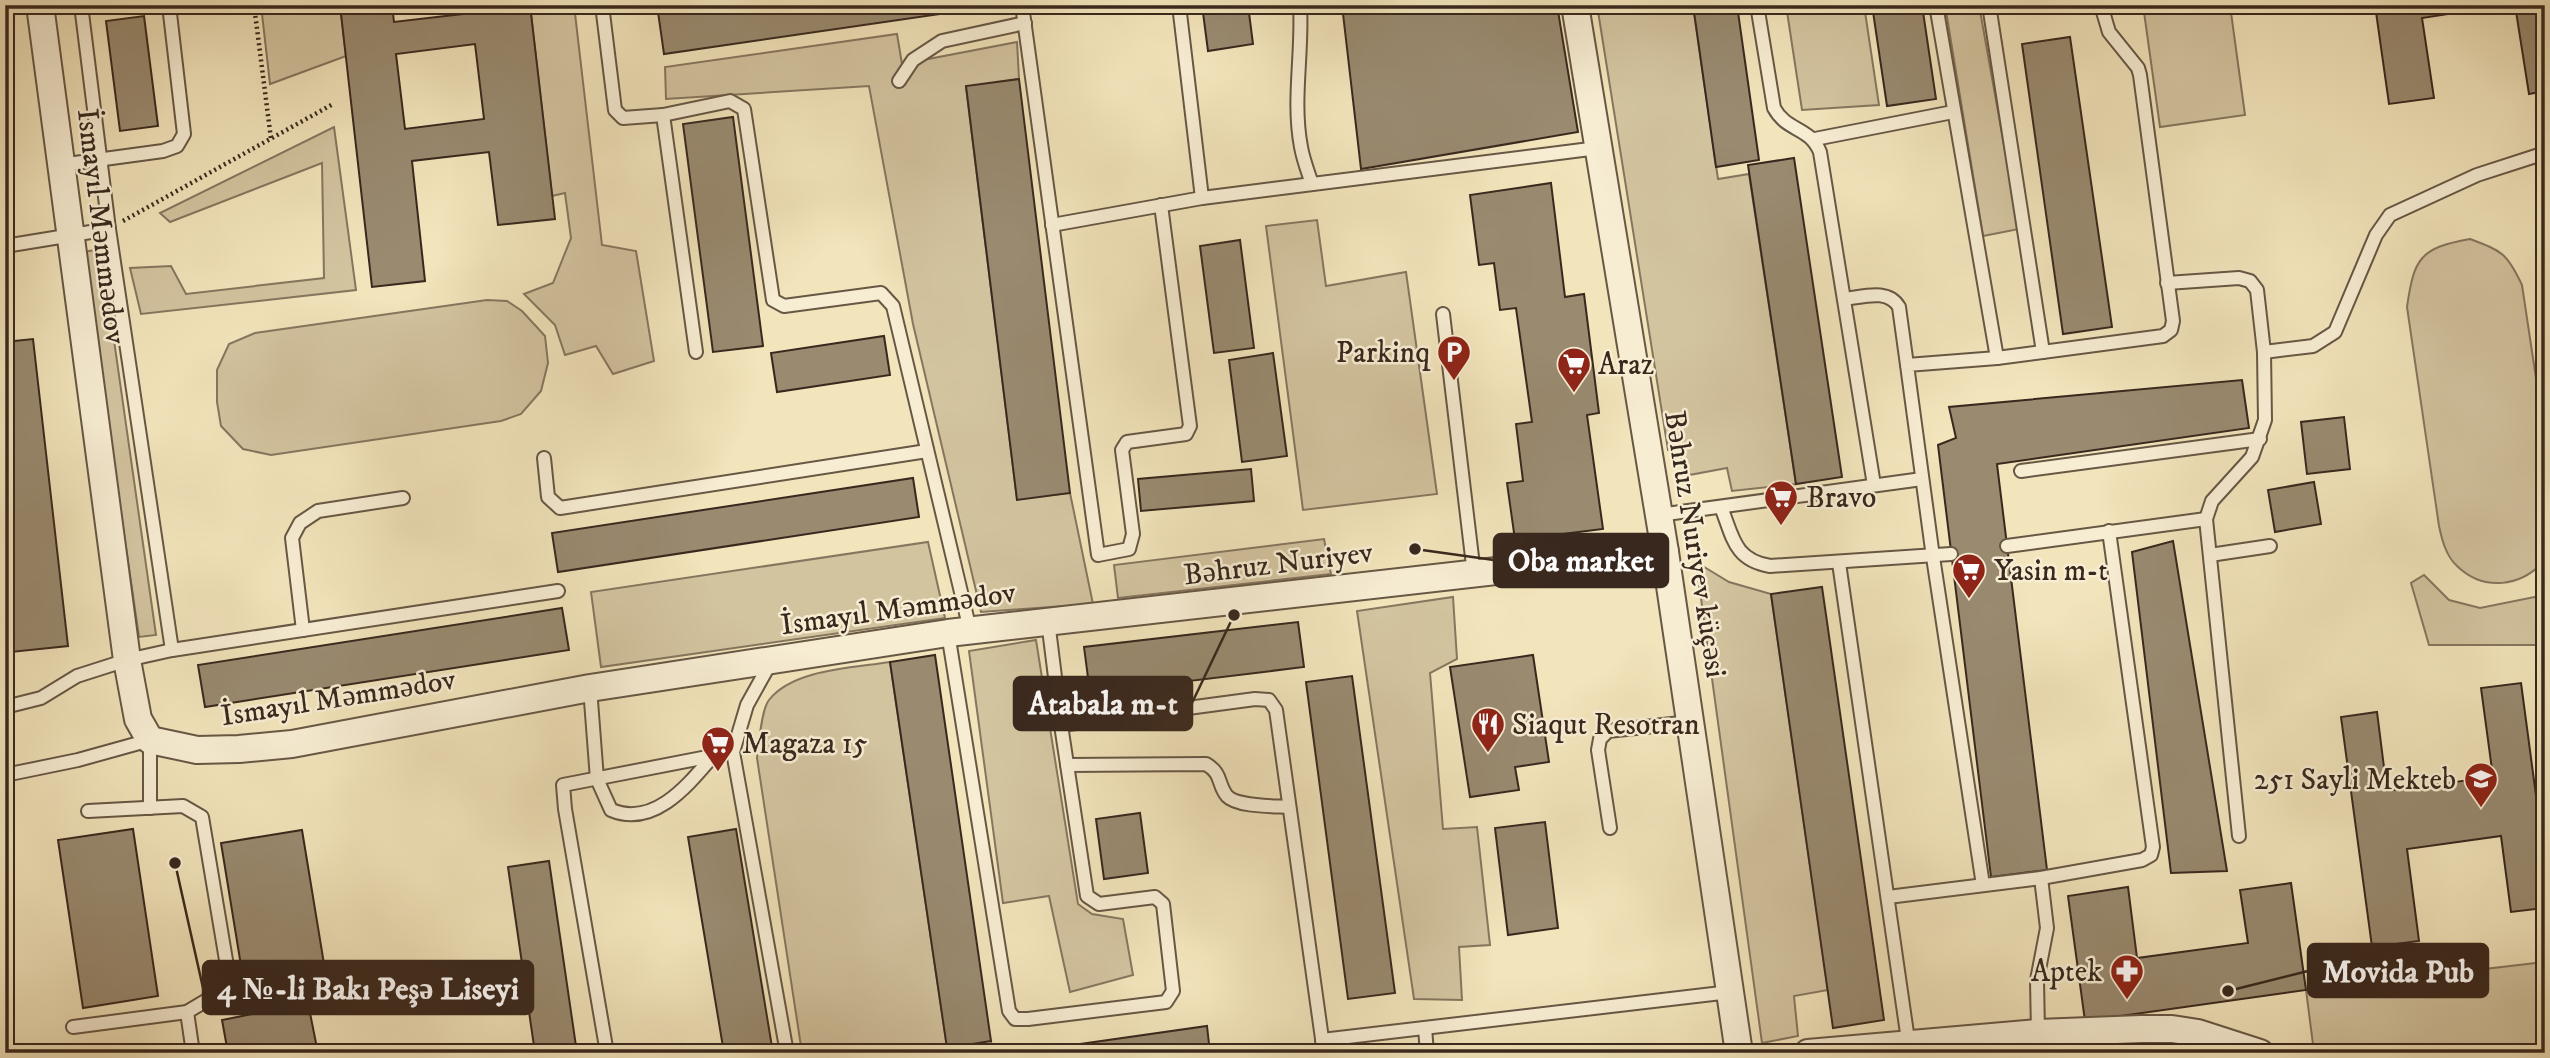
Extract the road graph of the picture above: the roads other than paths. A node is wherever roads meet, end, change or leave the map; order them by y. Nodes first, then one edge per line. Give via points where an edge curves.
1 (81, 5) edge
2 (169, 5) edge
3 (602, 5) edge
4 (1022, 5) edge
5 (1179, 5) edge
6 (1300, 5) edge
7 (1576, 5) edge
8 (1757, 5) edge
9 (1936, 5) edge
10 (1989, 5) edge
11 (2101, 5) edge
12 (44, 6) edge
13 (1025, 23) junction
14 (899, 81) dead end
15 (1953, 112) junction
16 (663, 114) junction
17 (1815, 139) junction
18 (1598, 148) junction
19 (2545, 153) edge
20 (100, 159) junction
21 (60, 164) junction
22 (1312, 184) junction
23 (1202, 198) junction
24 (1161, 205) junction
25 (1052, 225) junction
26 (109, 229) junction
27 (69, 237) junction
28 (5, 246) edge
29 (2168, 283) junction
30 (1844, 299) junction
31 (1443, 314) dead end
32 (696, 352) dead end
33 (2043, 352) junction
34 (2264, 352) junction
35 (1997, 358) junction
36 (1907, 365) junction
37 (2260, 439) junction
38 (927, 451) junction
39 (544, 458) dead end
40 (2021, 471) dead end
41 (1922, 479) junction
42 (1874, 485) junction
43 (403, 498) dead end
44 (1721, 507) junction
45 (1659, 515) junction
46 (2206, 519) junction
47 (2109, 531) junction
48 (2007, 546) dead end
49 (2270, 546) dead end
50 (1665, 552) junction
51 (1951, 554) dead end
52 (2210, 555) junction
53 (1933, 557) junction
54 (1839, 562) junction
55 (1474, 573) junction
56 (558, 591) dead end
57 (1107, 616) joint
58 (1048, 621) junction
59 (303, 630) junction
60 (959, 631) junction
61 (172, 650) junction
62 (772, 659) junction
63 (127, 660) junction
64 (590, 688) junction
65 (5, 707) edge
66 (1690, 722) junction
67 (1061, 724) junction
68 (150, 740) junction
69 (733, 752) junction
70 (713, 756) junction
71 (1067, 765) junction
72 (5, 775) edge
73 (597, 779) junction
74 (1289, 807) junction
75 (150, 808) junction
76 (88, 811) dead end
77 (1610, 828) dead end
78 (2239, 836) dead end
79 (2041, 878) junction
80 (1983, 885) junction
81 (1888, 897) junction
82 (1731, 992) junction
83 (187, 1012) junction
84 (73, 1027) dead end
85 (1425, 1028) junction
86 (2038, 1033) junction
87 (1323, 1046) edge
88 (1909, 1048) edge
89 (193, 1053) edge
90 (607, 1053) edge
91 (787, 1053) edge
92 (1427, 1053) edge
93 (1739, 1053) edge
94 (1808, 1053) edge
95 (2260, 1053) edge

1 - 20 lane
2 - 20 lane via 184,134 177,146 163,151
3 - 16 lane via 615,110 623,118
4 - 13 lane
5 - 23 lane
6 - 22 lane via 1299,124
7 - 18 street, Bəhruz Nuriyev küçəsi
8 - 17 lane via 1773,108 1780,120
9 - 15 lane
10 - 33 lane
11 - 29 lane via 2109,32 2140,75
12 - 21 street, İsmayıl Məmmədov
13 - 14 lane via 942,41 913,60
13 - 25 lane
15 - 17 lane
15 - 35 lane
16 - 32 lane
16 - 38 lane via 730,101 744,109 773,300 784,306 881,293 893,306
17 - 30 lane
18 - 22 lane
18 - 45 street, Bəhruz Nuriyev küçəsi
19 - 34 lane via 2477,176 2390,215 2376,235 2335,332 2313,346
20 - 21 lane
20 - 26 lane
21 - 27 street, İsmayıl Məmmədov
22 - 23 lane
23 - 24 lane
24 - 25 lane
24 - 25 lane via 1190,426 1186,434 1127,442 1122,450 1133,534 1129,549 1098,555
26 - 27 lane
26 - 61 lane
27 - 28 lane
27 - 63 street, İsmayıl Məmmədov
29 - 33 lane via 2173,321 2171,330 2162,336
29 - 34 lane via 2250,281 2257,290
30 - 36 lane via 1884,294 1894,298
30 - 42 lane
31 - 55 lane
33 - 35 lane
34 - 37 lane via 2265,420
35 - 36 lane
36 - 41 lane
37 - 40 lane
37 - 46 lane via 2252,457 2212,501
38 - 39 lane via 560,508 548,497
38 - 60 lane
41 - 42 lane
41 - 53 lane
42 - 44 lane
43 - 59 lane via 318,511 300,523 292,538
44 - 45 lane
44 - 54 lane via 1739,552 1757,564
45 - 50 street, Bəhruz Nuriyev küçəsi
46 - 47 lane
46 - 52 lane
47 - 48 lane
47 - 79 lane via 2153,847 2151,855 2142,860
49 - 52 lane
50 - 55 street, Bəhruz Nuriyev
50 - 66 street, Bəhruz Nuriyev küçəsi
51 - 53 lane
52 - 78 lane
53 - 54 lane
53 - 80 lane
54 - 81 lane
55 - 57 street, Bəhruz Nuriyev
56 - 59 lane
57 - 58 street, İsmayıl Məmmədov
58 - 60 street, İsmayıl Məmmədov
58 - 67 lane
59 - 61 lane
60 - 62 street, İsmayıl Məmmədov
60 - 71 lane via 1009,1011 1015,1019 1166,1002 1173,991 1163,904 1155,897 1099,904 1087,896
61 - 63 lane
62 - 64 street, İsmayıl Məmmədov
62 - 69 lane via 747,705
63 - 65 lane via 77,676 41,698
63 - 68 street, İsmayıl Məmmədov via 138,719
64 - 68 street, İsmayıl Məmmədov via 292,744 197,750
64 - 73 lane
66 - 77 lane via 1608,731 1600,739
66 - 82 street, Bəhruz Nuriyev küçəsi
67 - 71 lane
67 - 74 lane via 1269,700 1276,710
68 - 72 lane
68 - 75 lane
69 - 70 lane
69 - 91 lane
70 - 73 lane
70 - 73 lane via 684,788 650,813 622,815 611,810
71 - 74 lane via 1206,764 1215,770 1228,797 1239,803
73 - 90 lane via 563,785
74 - 87 lane
75 - 76 lane
75 - 83 lane via 183,806 202,817 229,978 224,990
79 - 80 lane
79 - 86 lane via 2047,928 2037,980
80 - 81 lane
81 - 88 lane
82 - 85 lane
82 - 93 street, Bəhruz Nuriyev küçəsi
83 - 84 lane
83 - 89 lane
85 - 87 lane
85 - 92 lane
86 - 88 street
86 - 95 street via 2172,1029
88 - 94 street

